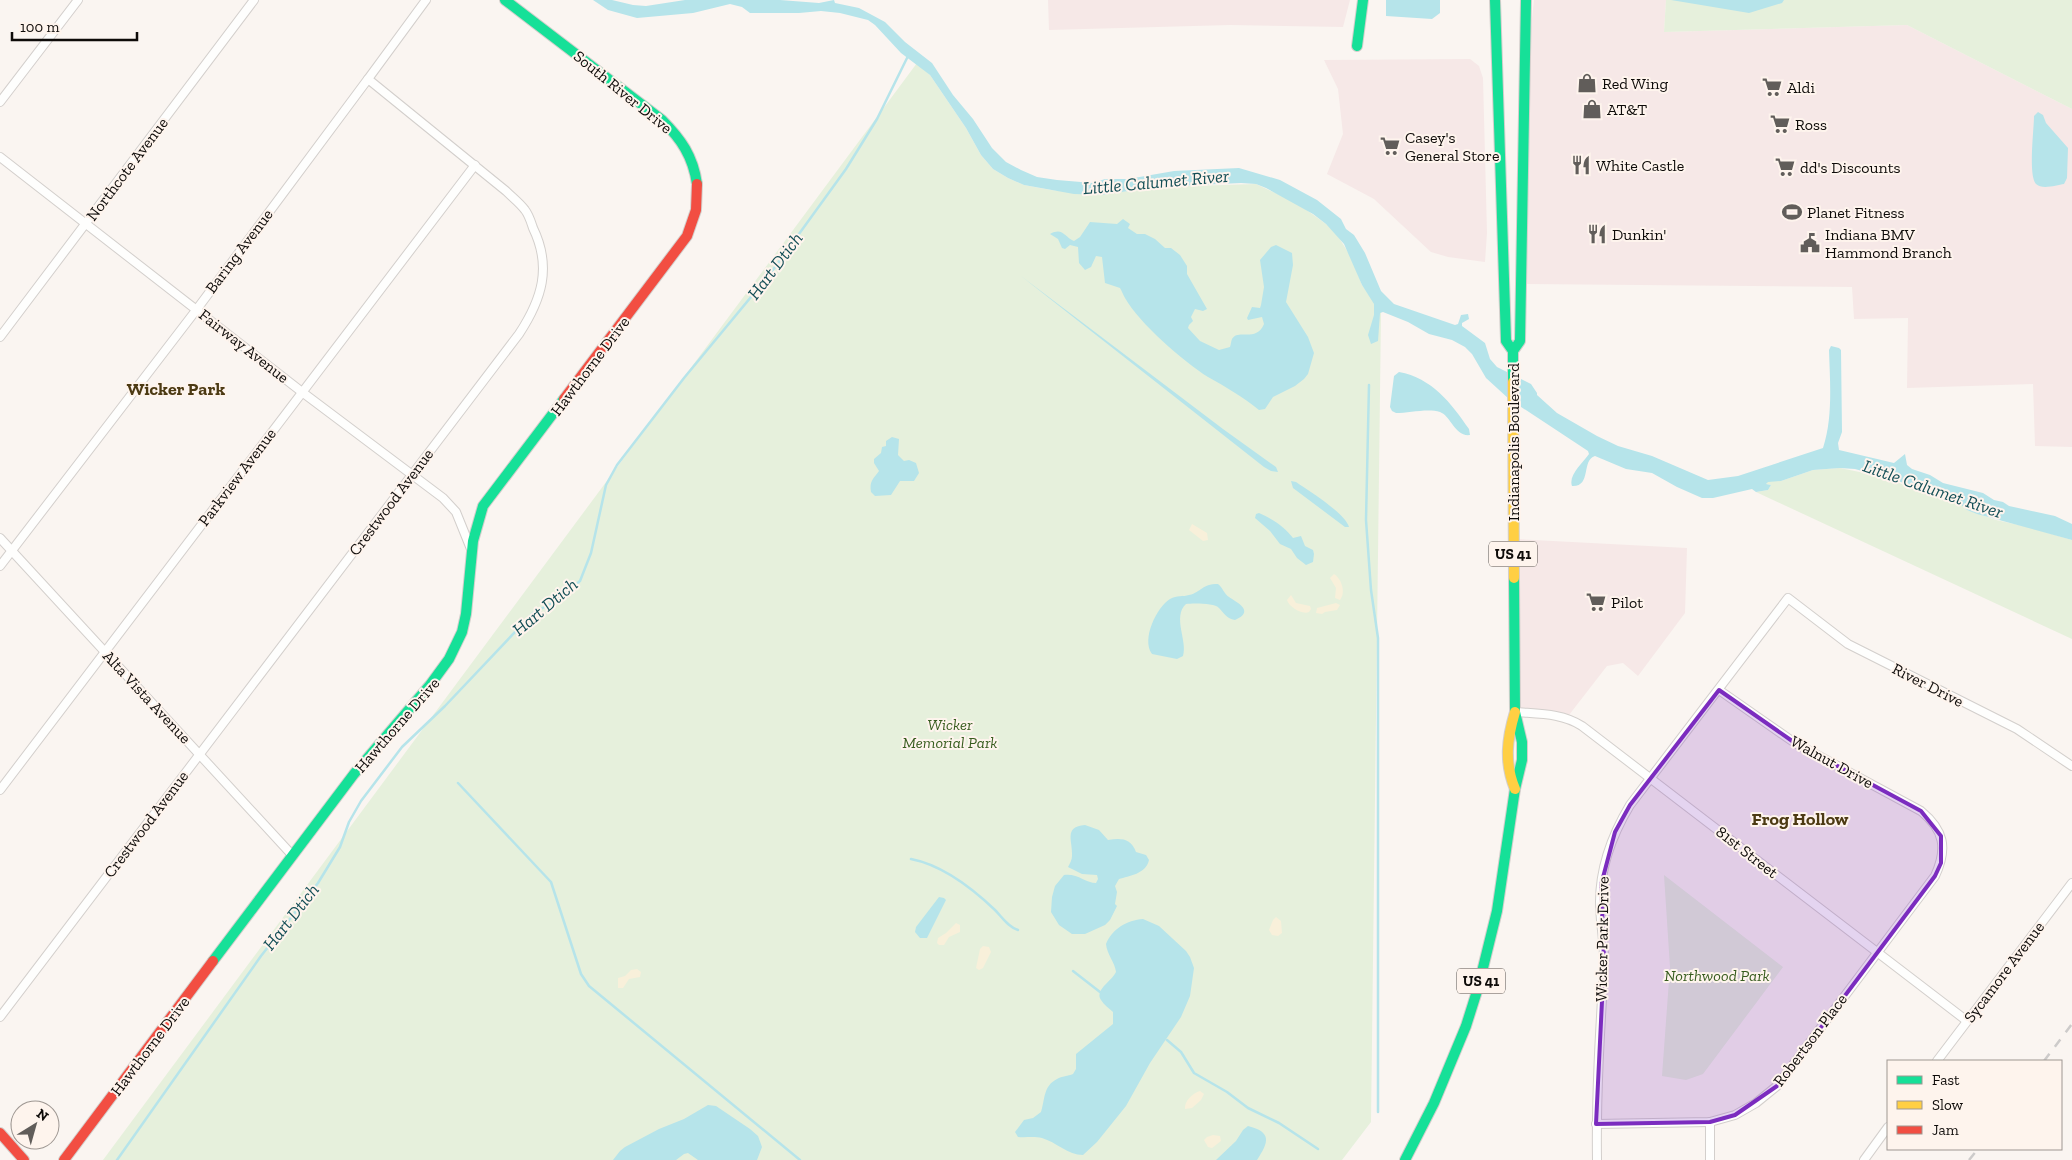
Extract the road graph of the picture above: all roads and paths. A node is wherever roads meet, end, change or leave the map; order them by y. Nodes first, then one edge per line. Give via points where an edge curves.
1 (78, 0) edge
2 (254, 0) edge
3 (426, 0) edge
4 (506, 0) edge
5 (1363, 0) edge
6 (1495, 0) edge
7 (1526, 0) edge
8 (1358, 46) dead end
9 (368, 78) junction
10 (0, 102) edge
11 (0, 157) edge
12 (474, 165) junction
13 (86, 224) junction
14 (667, 264) joint
15 (197, 309) junction
16 (0, 337) edge
17 (1513, 351) junction
18 (302, 392) junction
19 (412, 474) junction
20 (0, 538) edge
21 (471, 549) junction
22 (12, 551) junction
23 (0, 566) edge
24 (1788, 598) joint
25 (105, 651) junction
26 (1719, 690) junction
27 (1515, 712) junction
28 (200, 754) junction
29 (2072, 766) edge
30 (1651, 778) junction
31 (1515, 789) junction
32 (0, 790) edge
33 (1941, 836) joint
34 (293, 856) junction
35 (2072, 884) edge
36 (1877, 952) junction
37 (0, 1017) edge
38 (1967, 1021) junction
39 (1938, 1060) edge
40 (1710, 1122) junction
41 (1596, 1124) junction
42 (1887, 1128) edge
43 (0, 1133) edge
44 (24, 1160) edge
45 (64, 1160) edge
46 (1405, 1160) edge
47 (1596, 1160) edge
48 (1710, 1160) edge
49 (1864, 1160) edge

1 - 10 street
2 - 13 street, Northcote Avenue
3 - 9 street
4 - 14 main road, South River Drive via 662,120 684,144 694,169 695,215 689,231
5 - 8 main road
6 - 17 main road, Indianapolis Boulevard / US 41 via 1506,341
7 - 17 main road, Indianapolis Boulevard / US 41 via 1520,341
9 - 12 street, Crestwood Avenue
9 - 15 street, Baring Avenue
11 - 13 street, Fairway Avenue
12 - 18 street, Parkview Avenue
12 - 19 street, Crestwood Avenue via 525,210 538,239 544,265 542,285 520,334
13 - 15 street, Fairway Avenue
13 - 16 street, Northcote Avenue
14 - 21 main road, Hawthorne Drive via 483,506
15 - 18 street, Fairway Avenue
15 - 22 street, Baring Avenue
17 - 27 main road, Indianapolis Boulevard / US 41
18 - 19 street, Fairway Avenue
18 - 25 street, Parkview Avenue
19 - 21 street, Fairway Avenue via 456,512
19 - 28 street, Crestwood Avenue
20 - 22 street, Alta Vista Avenue
21 - 34 main road, Hawthorne Drive via 463,631 449,660 428,690 368,756
22 - 23 street, Baring Avenue
22 - 25 street, Alta Vista Avenue
24 - 26 street, Wicker Park Drive
24 - 29 street, River Drive via 1848,644 2017,729
25 - 28 street, Alta Vista Avenue
25 - 32 street, Parkview Avenue
26 - 30 street, Wicker Park Drive
26 - 33 street, Walnut Drive via 1802,747 1921,811
27 - 30 street, 81st Street via 1548,714 1572,720
27 - 31 main road, Indianapolis Boulevard / US 41 via 1522,737 1522,773
27 - 31 main road, Indianapolis Boulevard / US 41 via 1507,737 1507,774
28 - 34 street, Alta Vista Avenue
28 - 37 street, Crestwood Avenue
30 - 36 street, 81st Street
30 - 41 street, Wicker Park Drive via 1621,820 1603,868 1600,902 1604,960
31 - 46 main road, Indianapolis Boulevard / US 41 via 1501,901 1481,981 1450,1072
33 - 36 street, Robertson Place via 1941,864 1935,876
34 - 45 main road, Hawthorne Drive
35 - 38 street, Sycamore Avenue
36 - 38 street, 81st Street
36 - 40 street, Robertson Place via 1777,1086 1735,1115
38 - 39 street, Sycamore Avenue
40 - 41 street, Robertson Place
40 - 48 street
41 - 47 street, Wicker Park Drive
42 - 49 street
43 - 44 main road

